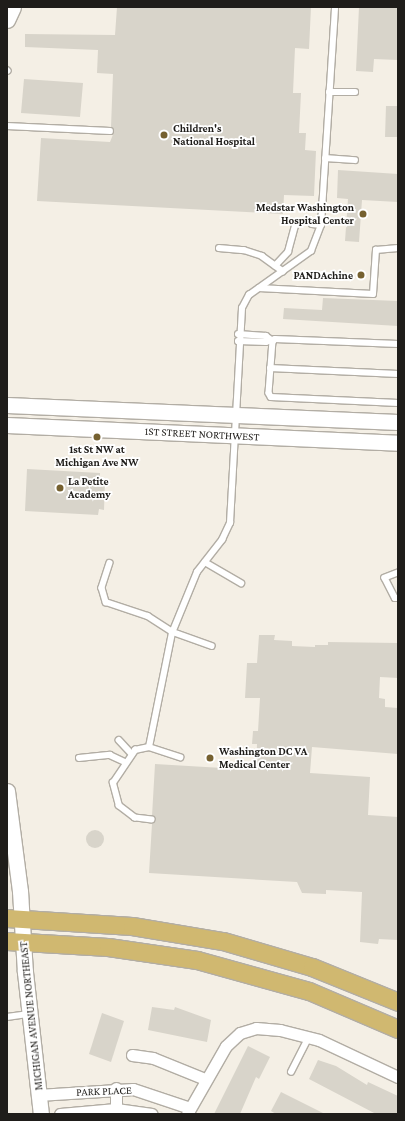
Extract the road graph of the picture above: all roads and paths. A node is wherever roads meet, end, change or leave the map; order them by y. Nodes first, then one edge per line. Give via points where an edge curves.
1 (13, 7) edge
2 (335, 7) edge
3 (7, 20) edge
4 (329, 92) junction
5 (355, 92) dead end
6 (7, 126) edge
7 (110, 132) dead end
8 (325, 158) junction
9 (355, 160) dead end
10 (296, 223) dead end
11 (312, 224) dead end
12 (321, 225) junction
13 (219, 248) dead end
14 (398, 248) edge
15 (275, 266) junction
16 (283, 271) junction
17 (258, 288) junction
18 (238, 338) junction
19 (273, 340) junction
20 (398, 344) edge
21 (270, 368) junction
22 (398, 374) edge
23 (398, 403) edge
24 (7, 405) edge
25 (234, 416) junction
26 (398, 422) edge
27 (7, 425) edge
28 (234, 436) junction
29 (398, 443) edge
30 (205, 562) junction
31 (110, 563) dead end
32 (398, 573) edge
33 (241, 583) dead end
34 (398, 598) edge
35 (173, 632) junction
36 (212, 646) dead end
37 (119, 740) dead end
38 (149, 747) junction
39 (132, 754) junction
40 (180, 757) dead end
41 (79, 758) dead end
42 (125, 762) junction
43 (7, 791) edge
44 (152, 820) dead end
45 (14, 918) edge
46 (15, 941) edge
47 (398, 1002) edge
48 (30, 1014) junction
49 (7, 1017) edge
50 (398, 1029) edge
51 (308, 1038) junction
52 (132, 1055) dead end
53 (291, 1072) dead end
54 (398, 1077) edge
55 (205, 1079) junction
56 (116, 1088) junction
57 (38, 1095) junction
58 (116, 1109) junction
59 (188, 1111) edge
60 (41, 1114) edge
61 (60, 1114) edge
62 (152, 1114) edge

1 - 3 street
2 - 4 lane
4 - 5 lane
4 - 8 lane
6 - 7 lane
8 - 9 lane
8 - 12 lane
10 - 15 lane via 288,252
11 - 12 lane
12 - 16 lane via 311,251
13 - 15 lane via 244,250
14 - 17 lane via 376,250 373,294
15 - 16 lane
16 - 17 lane
17 - 18 lane via 249,295 242,308
18 - 19 lane via 266,336
18 - 25 lane
19 - 20 lane
19 - 21 lane
21 - 22 lane
21 - 23 lane via 271,397
24 - 25 street, 1ST STREET NORTHWEST
25 - 26 street, 1ST STREET NORTHWEST
25 - 28 lane
27 - 28 street, 1ST STREET NORTHWEST
28 - 29 street, 1ST STREET NORTHWEST
28 - 30 lane via 230,523
30 - 33 lane
30 - 35 lane via 197,572
31 - 35 lane via 102,588 106,602 148,616
32 - 34 lane via 385,578 395,598
35 - 36 lane
35 - 38 lane
37 - 39 lane
38 - 39 lane
38 - 40 lane
39 - 42 lane
41 - 42 lane via 110,755
42 - 44 lane via 113,783 119,806 135,818
43 - 45 street, MICHIGAN AVENUE NORTHEAST
45 - 46 street, MICHIGAN AVENUE NORTHEAST
45 - 47 main road via 132,926 223,941 312,967
46 - 48 street, MICHIGAN AVENUE NORTHEAST
46 - 50 main road via 152,952 220,966 309,992
48 - 49 lane
48 - 57 street, MICHIGAN AVENUE NORTHEAST
51 - 53 lane
51 - 54 street via 324,1042
51 - 55 street via 272,1029 248,1030 229,1042
52 - 55 street via 153,1058
55 - 59 street
56 - 57 street, PARK PLACE
56 - 58 street
56 - 59 street, PARK PLACE via 154,1094
57 - 60 street, MICHIGAN AVENUE NORTHEAST
58 - 61 street, PARK PLACE
58 - 62 street, PARK PLACE

